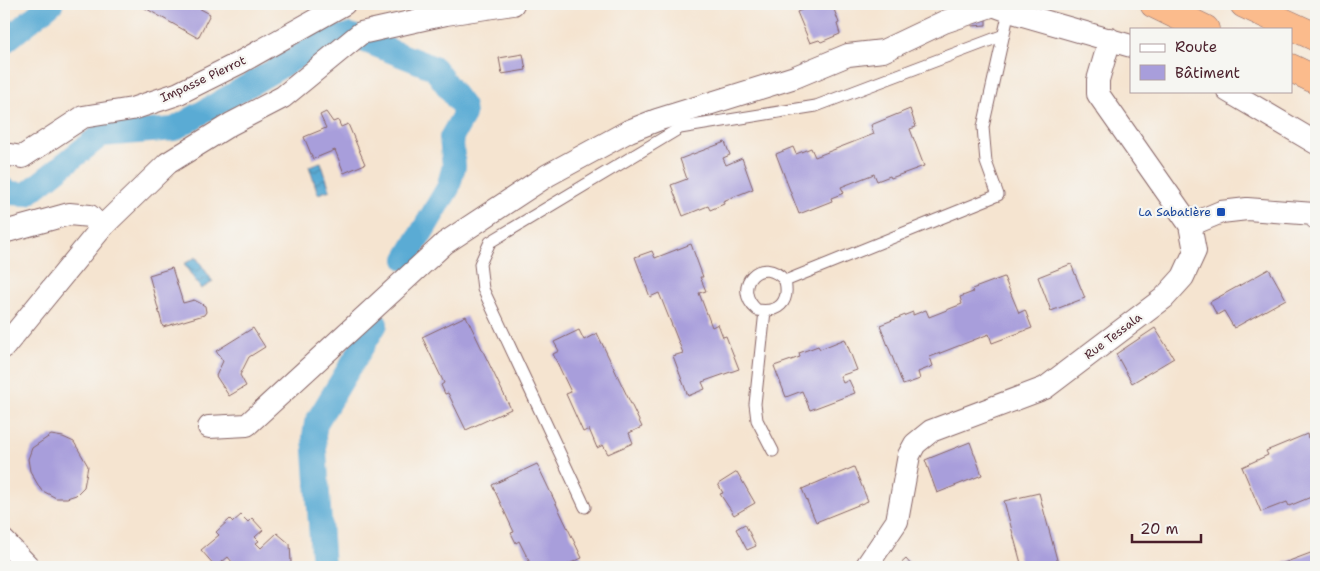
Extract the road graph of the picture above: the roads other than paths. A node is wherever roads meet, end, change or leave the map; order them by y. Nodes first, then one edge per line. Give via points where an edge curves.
1 (344, 4) edge
2 (513, 4) edge
3 (1154, 4) edge
4 (1244, 4) edge
5 (998, 7) edge
6 (1203, 28) edge
7 (1004, 34) junction
8 (1316, 37) edge
9 (1121, 42) edge
10 (1292, 68) edge
11 (1316, 80) edge
12 (1230, 92) edge
13 (1316, 143) edge
14 (4, 154) edge
15 (1316, 218) edge
16 (1190, 225) junction
17 (101, 228) junction
18 (4, 232) edge
19 (785, 281) junction
20 (765, 311) junction
21 (4, 348) edge
22 (209, 428) dead end
23 (772, 451) dead end
24 (585, 507) dead end
25 (4, 541) edge
26 (29, 567) edge
27 (866, 567) edge

1 - 14 street, Impasse Pierrot via 177,94 132,109 83,117 22,157
2 - 17 street via 446,14 353,39 282,97 168,162
3 - 6 highway
4 - 8 highway
5 - 7 lane
5 - 9 street
5 - 22 street via 944,22 883,51 848,55 795,77 629,131 556,170 445,242 247,425
7 - 19 lane via 983,127 986,162 998,195
7 - 24 lane via 816,106 680,128 490,242 480,264 483,289
9 - 16 street, Rue Tessala via 1099,74 1098,94
10 - 11 highway
12 - 13 street
15 - 16 street via 1314,214 1247,209 1221,212
16 - 27 street, Rue Tessala via 1196,251 1183,278 1164,298 1045,388 931,431 915,444 909,455 897,521
17 - 18 street via 90,216 69,214
17 - 21 street
19 - 20 lane via 786,290 780,306 773,311
19 - 20 lane via 767,270 752,275 746,286 747,299 757,310
20 - 23 lane via 755,404 757,420
25 - 26 street

